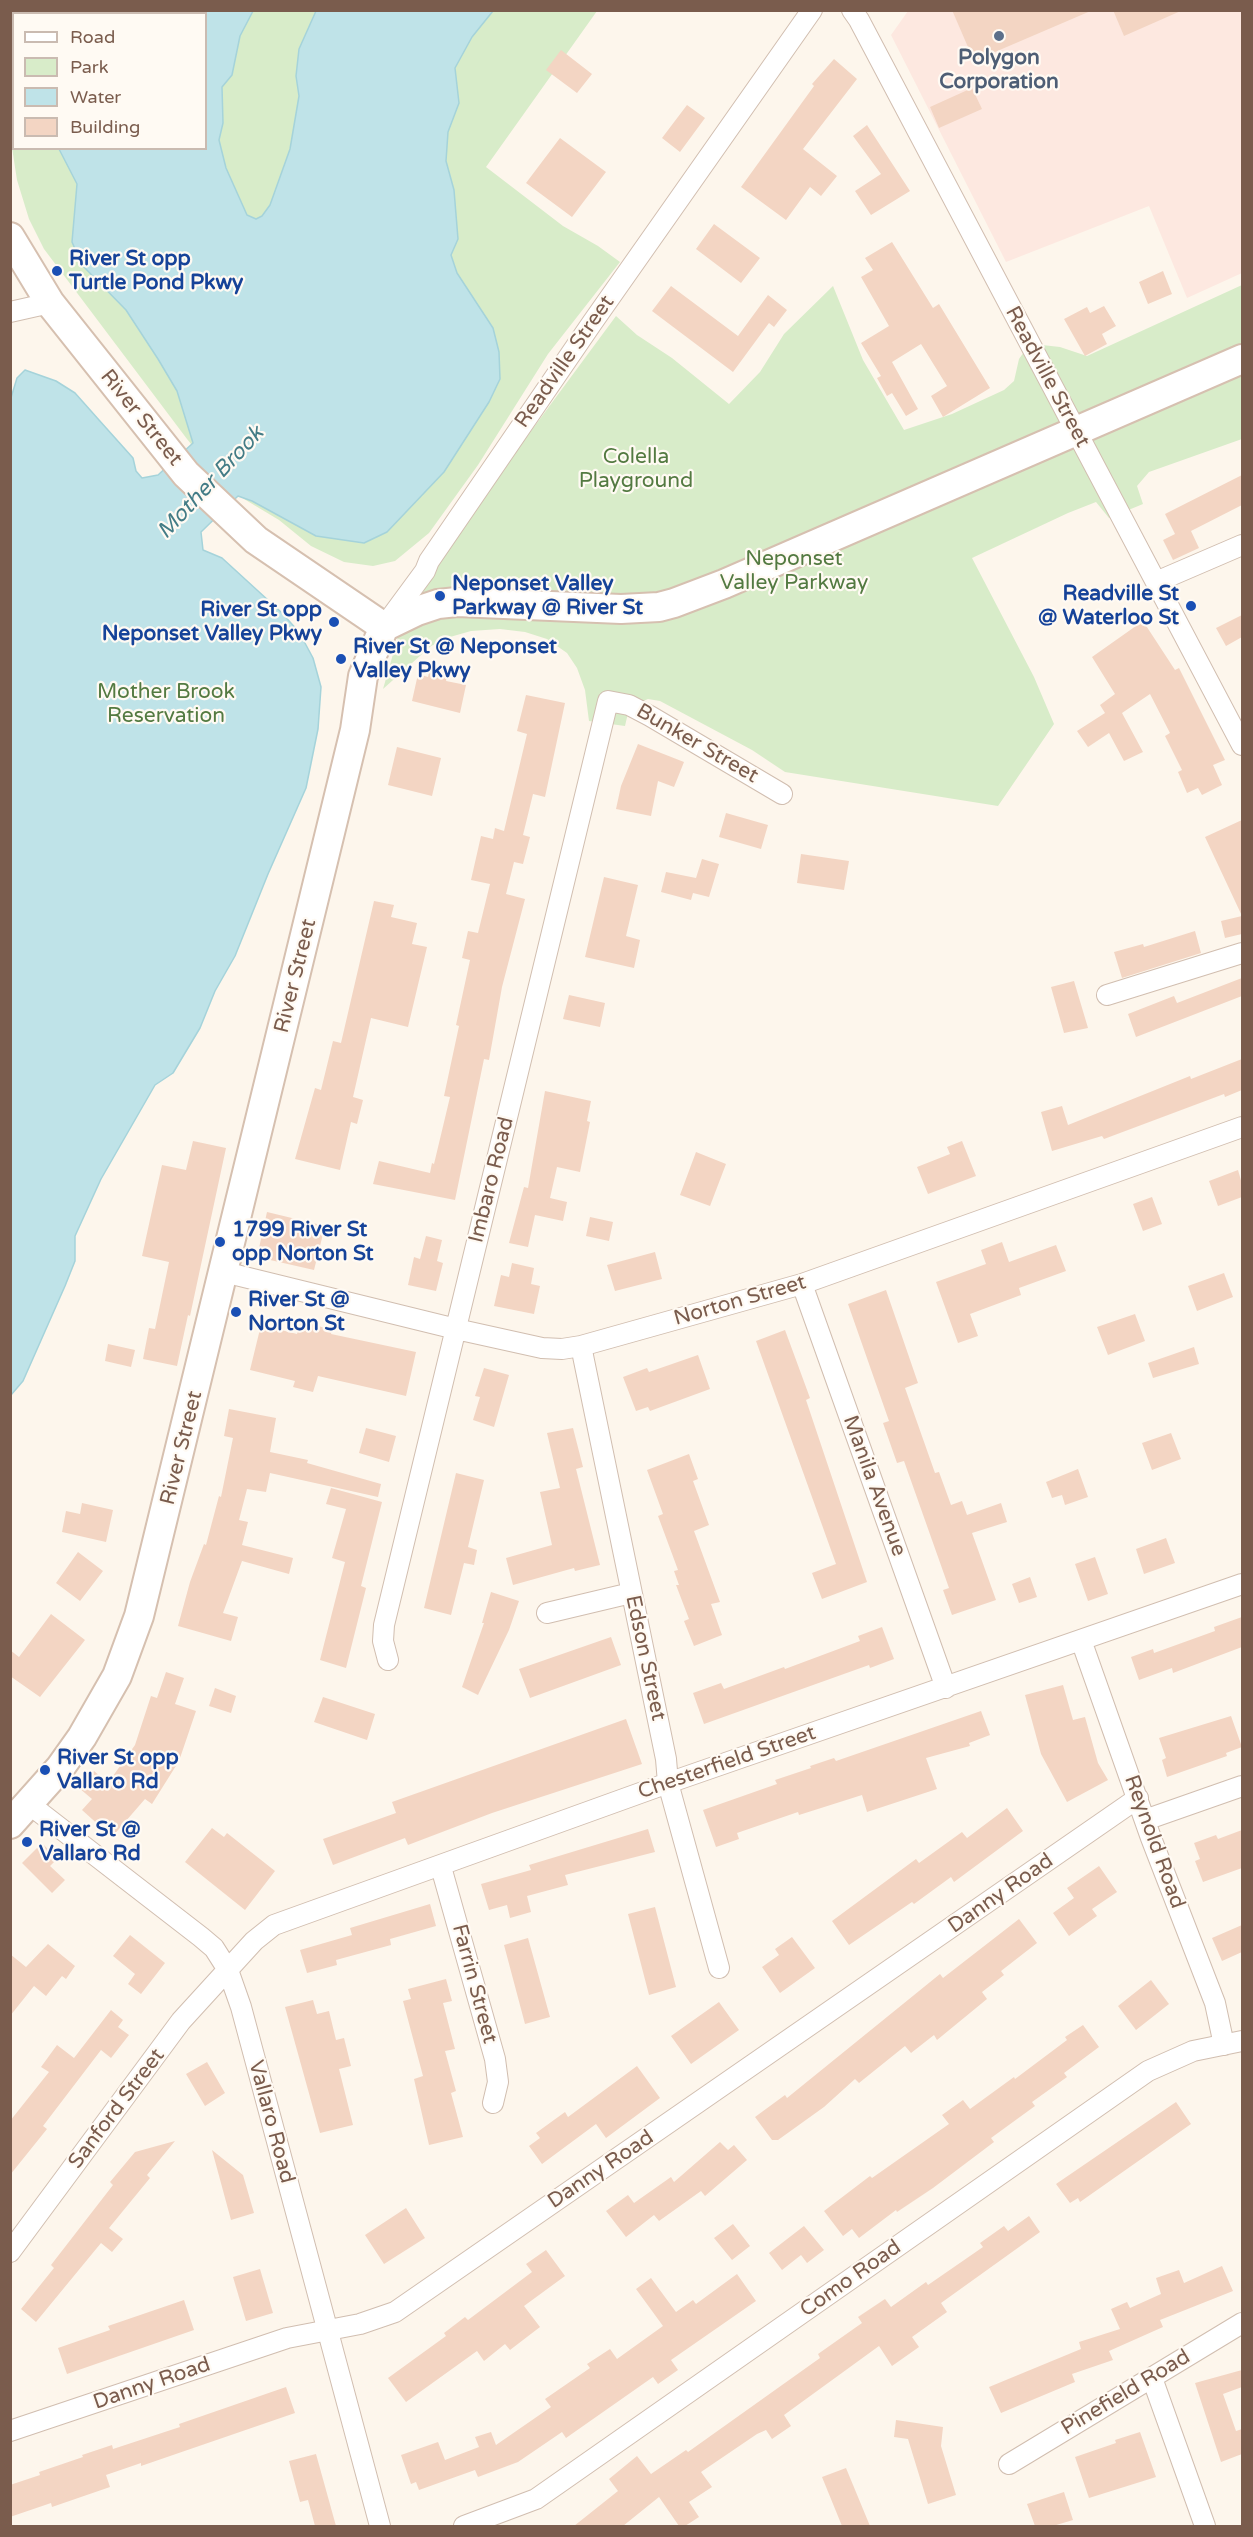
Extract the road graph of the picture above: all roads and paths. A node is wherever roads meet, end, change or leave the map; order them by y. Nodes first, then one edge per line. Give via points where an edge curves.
1 (812, 10) edge
2 (860, 14) edge
3 (11, 240) edge
4 (10, 281) edge
5 (50, 303) junction
6 (10, 312) edge
7 (1242, 360) edge
8 (1076, 432) junction
9 (1242, 545) edge
10 (1156, 582) junction
11 (384, 627) junction
12 (608, 701) joint
13 (1242, 744) edge
14 (782, 794) dead end
15 (1242, 953) edge
16 (1107, 995) dead end
17 (1242, 1127) edge
18 (224, 1272) junction
19 (802, 1284) junction
20 (456, 1329) junction
21 (581, 1346) junction
22 (1242, 1584) edge
23 (631, 1593) junction
24 (547, 1613) dead end
25 (1082, 1640) junction
26 (388, 1660) dead end
27 (946, 1688) junction
28 (668, 1784) junction
29 (1242, 1786) edge
30 (1138, 1798) junction
31 (20, 1814) edge
32 (1145, 1820) junction
33 (441, 1866) junction
34 (719, 1968) dead end
35 (228, 1970) junction
36 (1233, 2043) edge
37 (493, 2103) dead end
38 (10, 2252) edge
39 (1242, 2323) edge
40 (326, 2330) junction
41 (1152, 2378) junction
42 (10, 2431) edge
43 (1009, 2464) dead end
44 (380, 2526) edge
45 (464, 2526) edge
46 (1205, 2526) edge

1 - 11 street, Readville Street
2 - 8 street, Readville Street
3 - 5 main road, River Street
4 - 5 main road
5 - 6 street
5 - 11 main road, River Street via 168,453 208,497 285,561
7 - 8 main road
8 - 10 street, Readville Street
8 - 11 main road via 674,603 621,609 457,602 417,611
9 - 10 street
10 - 13 street, Readville Street
11 - 18 main road, River Street via 363,676 355,730
12 - 14 street, Bunker Street via 629,705 650,716
12 - 20 street, Imbaro Road
15 - 16 street
17 - 19 street, Norton Street
18 - 20 street, Norton Street
18 - 31 main road, River Street via 130,1646 82,1737
19 - 21 street, Norton Street
19 - 27 street, Manila Avenue
20 - 21 street, Norton Street via 542,1348
20 - 26 street, Imbaro Road via 384,1625
21 - 23 street, Edson Street
22 - 25 street, Chesterfield Street
23 - 24 street
23 - 28 street, Edson Street
25 - 27 street, Chesterfield Street
25 - 30 street, Reynold Road
27 - 28 street, Chesterfield Street
28 - 33 street, Chesterfield Street
28 - 34 street, Edson Street
29 - 32 street
30 - 32 street, Reynold Road
30 - 40 street, Danny Road via 395,2312
31 - 35 street, Vallaro Road via 201,1937 214,1948
32 - 36 street, Reynold Road
33 - 35 street, Chesterfield Street via 274,1925
33 - 37 street, Farrin Street via 495,2059 498,2082
35 - 38 street, Sanford Street via 182,2022
35 - 40 street, Vallaro Road
36 - 45 street, Como Road via 1185,2054 1148,2071 536,2499
39 - 41 street, Pinefield Road
40 - 42 street, Danny Road via 287,2338
40 - 44 street, Vallaro Road
41 - 43 street, Pinefield Road
41 - 46 street

